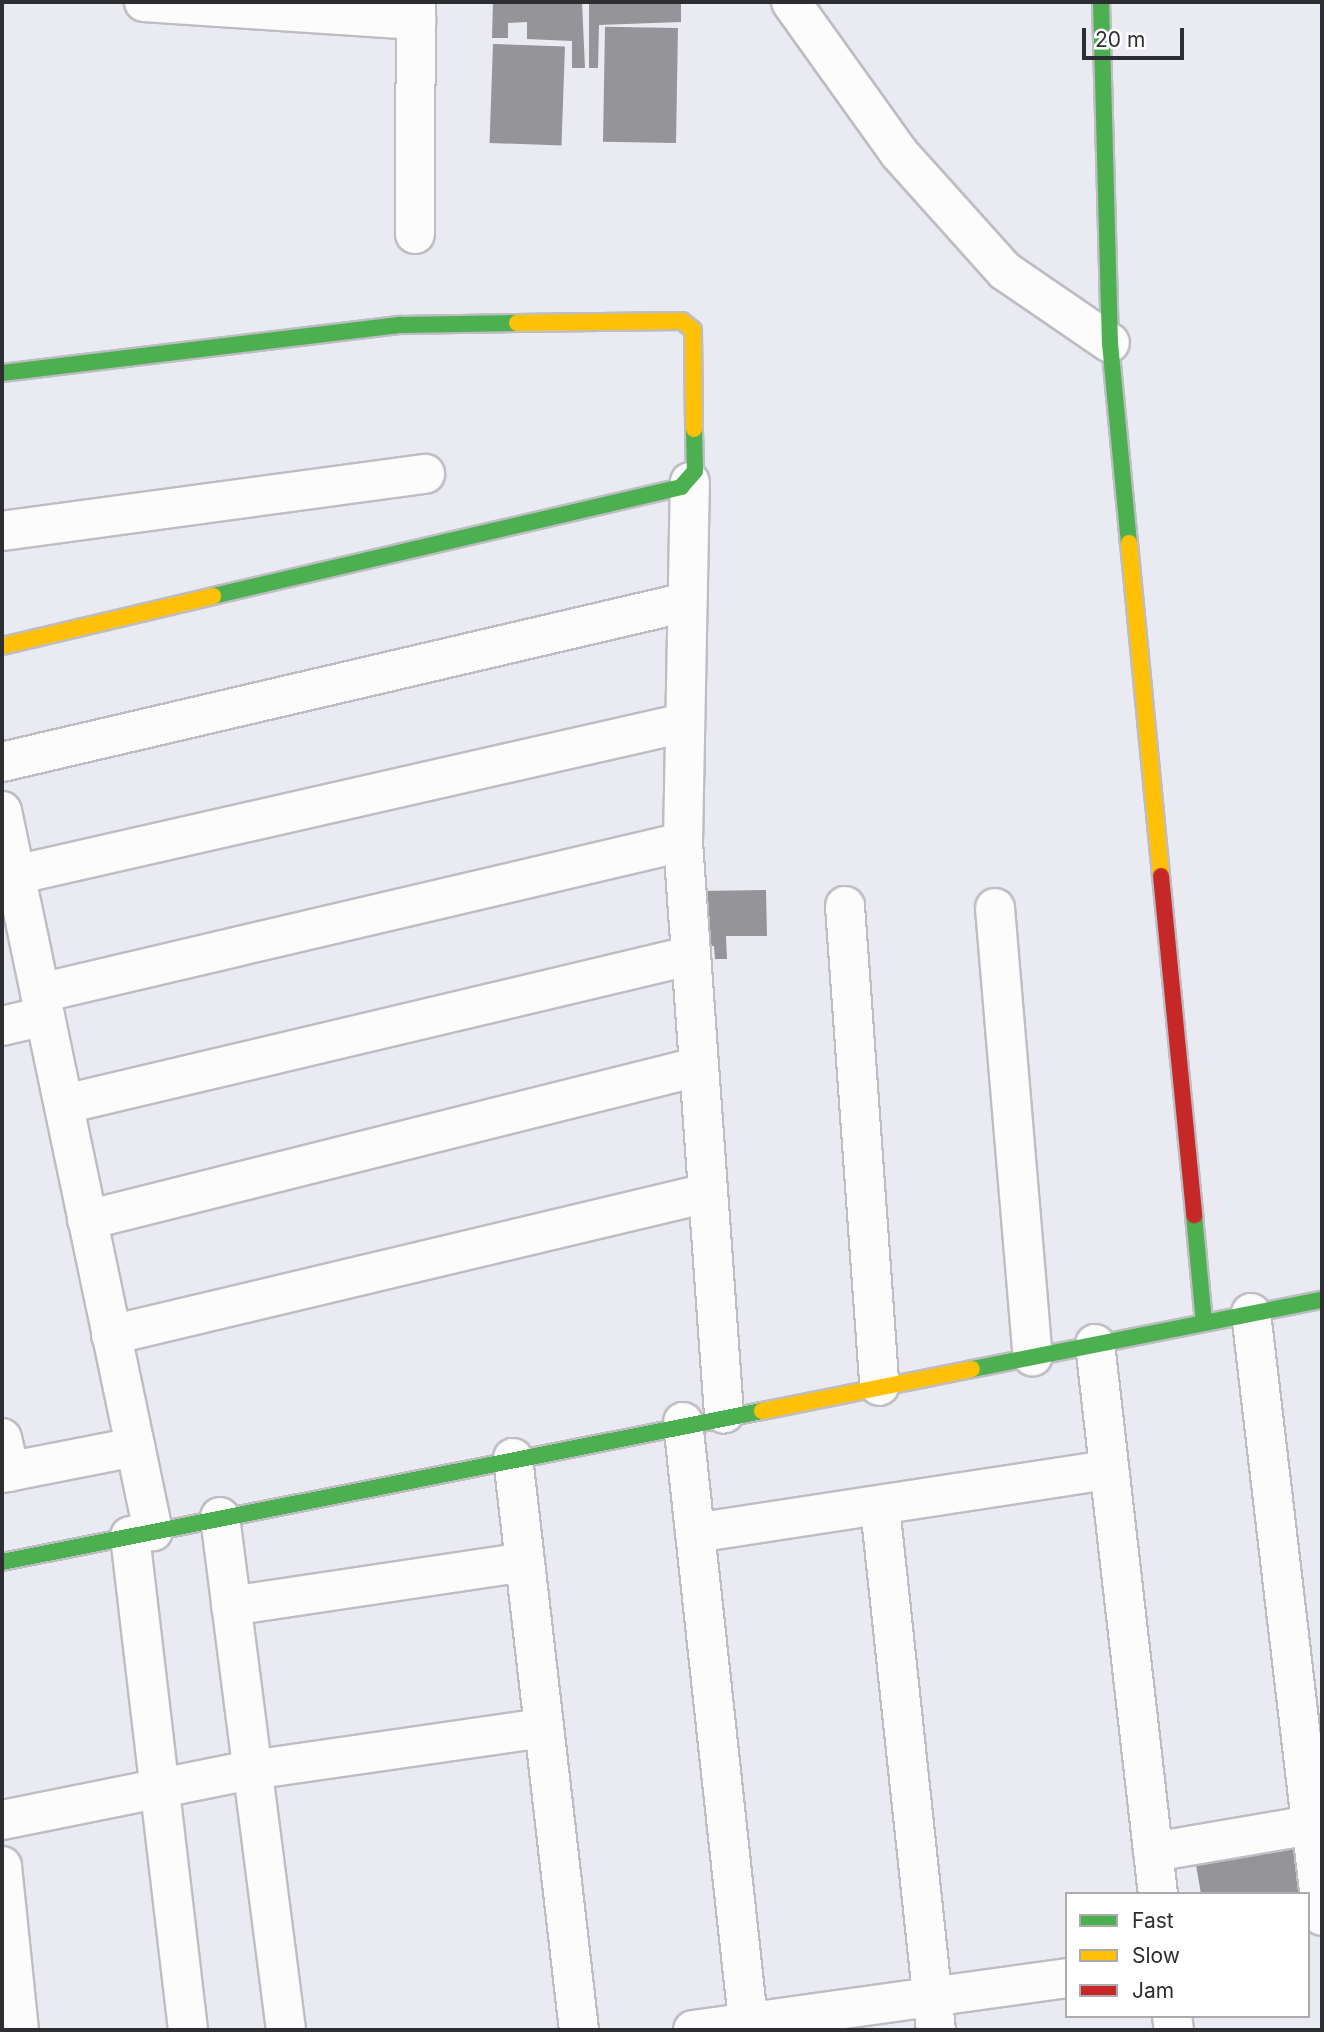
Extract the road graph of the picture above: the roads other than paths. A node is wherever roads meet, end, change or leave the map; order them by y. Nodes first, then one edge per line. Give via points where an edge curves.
1 (144, 2) edge
2 (791, 2) edge
3 (1101, 2) edge
4 (416, 11) edge
5 (415, 234) dead end
6 (1110, 343) junction
7 (2, 373) edge
8 (425, 474) dead end
9 (690, 482) junction
10 (2, 531) edge
11 (687, 602) junction
12 (2, 646) edge
13 (684, 723) junction
14 (2, 762) edge
15 (2, 811) edge
16 (683, 842) junction
17 (15, 875) junction
18 (845, 906) dead end
19 (995, 908) dead end
20 (689, 956) junction
21 (42, 1004) junction
22 (2, 1026) edge
23 (697, 1068) junction
24 (65, 1104) junction
25 (707, 1193) junction
26 (87, 1220) junction
27 (1322, 1300) edge
28 (1251, 1313) junction
29 (1203, 1322) junction
30 (111, 1335) junction
31 (1095, 1344) junction
32 (1033, 1356) junction
33 (879, 1386) junction
34 (724, 1414) junction
35 (683, 1422) junction
36 (135, 1447) junction
37 (513, 1458) junction
38 (4, 1461) edge
39 (1110, 1469) junction
40 (880, 1507) junction
41 (220, 1517) junction
42 (141, 1533) junction
43 (695, 1533) junction
44 (2, 1562) edge
45 (525, 1562) junction
46 (231, 1606) junction
47 (544, 1728) junction
48 (251, 1770) junction
49 (159, 1787) junction
50 (2, 1820) edge
51 (1317, 1824) edge
52 (1153, 1852) junction
53 (2, 1866) edge
54 (1158, 1892) edge
55 (1322, 1916) edge
56 (1065, 1979) edge
57 (934, 2014) edge
58 (748, 2027) edge
59 (19, 2030) edge
60 (188, 2030) edge
61 (285, 2030) edge
62 (579, 2030) edge
63 (693, 2030) edge

1 - 4 street
2 - 6 street via 899,153 997,262
3 - 6 street
4 - 5 street
6 - 29 street
7 - 9 street via 401,325 682,321 693,330
8 - 10 street
9 - 11 street
9 - 12 street
11 - 13 street
11 - 14 street
13 - 16 street
13 - 17 street
15 - 17 street
16 - 20 street
16 - 21 street
17 - 21 street
18 - 33 street
19 - 32 street
20 - 23 street
20 - 24 street
21 - 22 street
21 - 24 street
23 - 25 street
23 - 26 street
24 - 26 street
25 - 30 street
25 - 34 street
26 - 30 street
27 - 28 street
28 - 29 street
28 - 51 street
29 - 31 street
30 - 36 street
31 - 32 street
31 - 39 street
32 - 33 street
33 - 34 street
34 - 35 street
35 - 37 street
35 - 43 street
36 - 38 street
36 - 42 street
37 - 41 street
37 - 45 street
39 - 40 street
39 - 52 street
40 - 43 street
40 - 57 street
41 - 42 street
41 - 46 street
42 - 44 street
42 - 49 street
43 - 58 street
45 - 46 street
45 - 47 street
46 - 48 street
47 - 48 street
47 - 62 street
48 - 49 street
48 - 61 street
49 - 50 street
49 - 60 street
51 - 52 street
51 - 55 street
52 - 54 street
53 - 59 street
56 - 57 street
57 - 58 street
58 - 63 street

